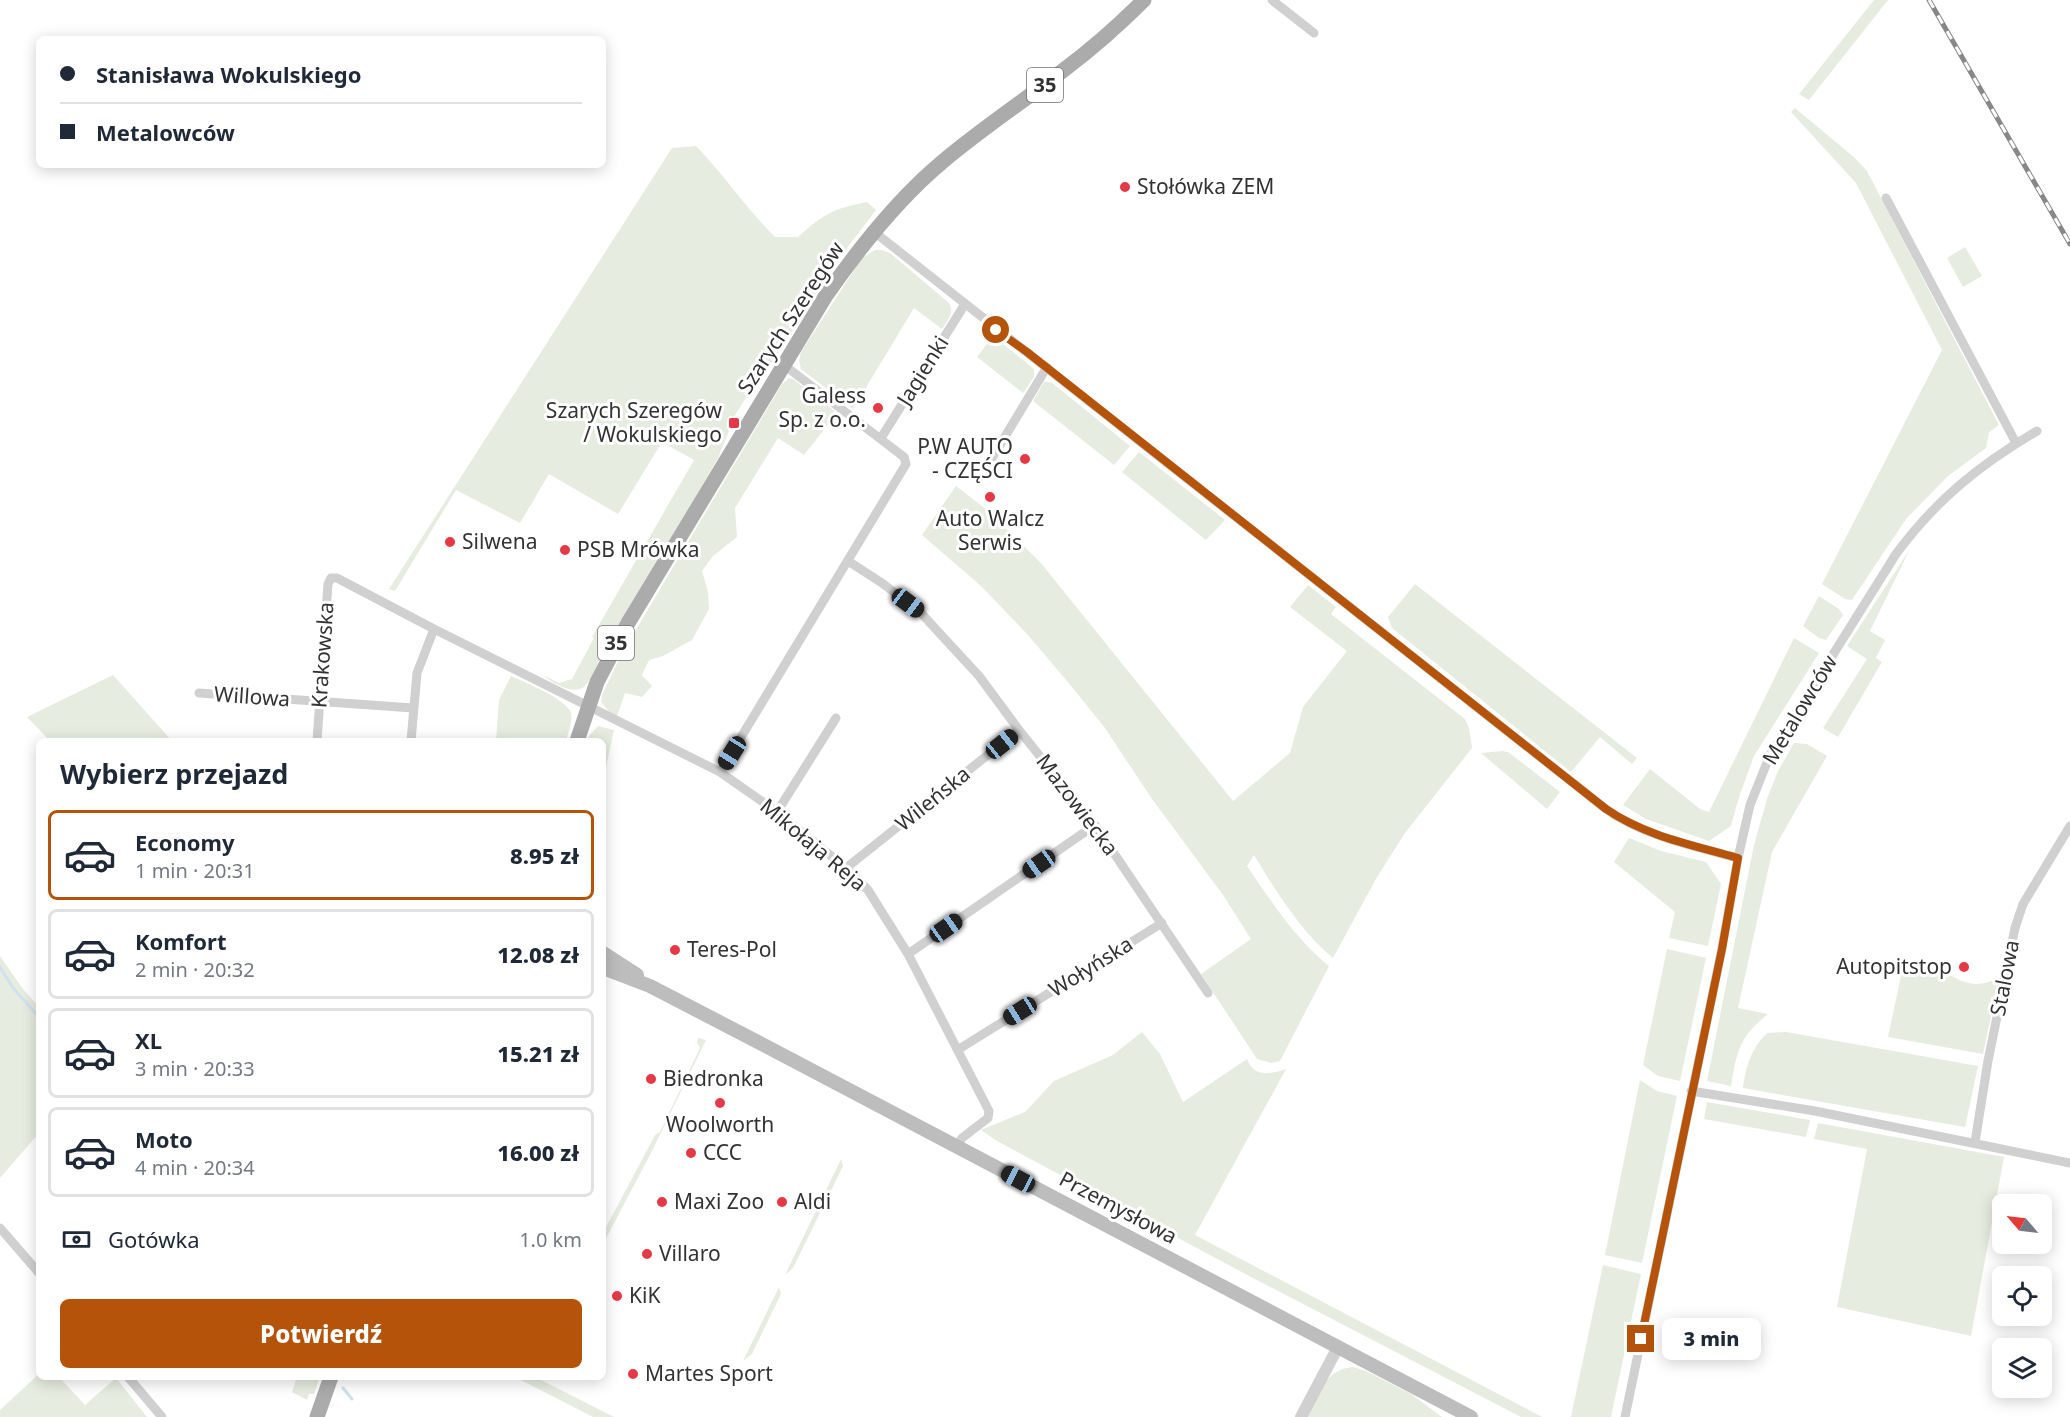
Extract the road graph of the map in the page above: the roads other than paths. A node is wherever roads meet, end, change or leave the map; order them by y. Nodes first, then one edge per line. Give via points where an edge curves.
1 (1144, 0) edge
2 (1272, 0) edge
3 (1314, 33) dead end
4 (1886, 198) dead end
5 (873, 231) junction
6 (964, 304) junction
7 (784, 364) junction
8 (1047, 368) junction
9 (2037, 431) dead end
10 (881, 438) junction
11 (2016, 443) junction
12 (986, 468) dead end
13 (848, 561) junction
14 (435, 629) junction
15 (199, 693) dead end
16 (320, 701) junction
17 (588, 706) junction
18 (413, 708) junction
19 (836, 718) dead end
20 (1019, 730) junction
21 (317, 738) edge
22 (411, 738) edge
23 (578, 738) edge
24 (720, 772) junction
25 (777, 812) junction
26 (1095, 825) junction
27 (2070, 826) edge
28 (1738, 858) junction
29 (846, 868) junction
30 (1162, 923) junction
31 (908, 954) junction
32 (606, 955) edge
33 (606, 969) edge
34 (650, 986) junction
35 (1208, 993) dead end
36 (958, 1049) junction
37 (1691, 1091) junction
38 (1975, 1142) junction
39 (956, 1147) junction
40 (2070, 1163) edge
41 (0, 1228) edge
42 (36, 1270) edge
43 (1338, 1347) junction
44 (131, 1380) edge
45 (330, 1380) edge
46 (162, 1417) edge
47 (317, 1417) edge
48 (1301, 1417) edge
49 (1471, 1417) edge
50 (1625, 1417) edge

1 - 5 main road, Szarych Szeregów / 35 via 1067,68 940,164
2 - 3 street
4 - 11 street
5 - 6 street
5 - 7 main road, Szarych Szeregów / 35 via 825,297
6 - 8 street
6 - 10 street, Jagienki
7 - 10 street
7 - 17 main road, Szarych Szeregów / 35 via 628,623
8 - 12 street
8 - 28 street via 1606,809 1641,829
9 - 11 street, Metalowców
10 - 13 street via 904,457 906,464
11 - 28 street, Metalowców via 1935,506 1896,554 1770,754 1750,805
13 - 20 street, Mazowiecka via 921,612 980,676
13 - 24 street
14 - 16 street, Krakowska via 331,578
14 - 17 street, Krakowska
14 - 18 street via 417,673
15 - 16 street, Willowa
16 - 18 street, Willowa
16 - 21 street, Krakowska
17 - 23 main road, Szarych Szeregów / 35
17 - 24 street, Mikołaja Reja
18 - 22 street
19 - 25 street
20 - 26 street, Mazowiecka
20 - 29 street, Wileńska
24 - 25 street, Mikołaja Reja
25 - 29 street, Mikołaja Reja
26 - 30 street, Mazowiecka
26 - 31 street
27 - 38 street, Stalowa via 2023,904 2015,928
28 - 37 street, Metalowców
29 - 31 street, Mikołaja Reja via 868,890
30 - 35 street, Mazowiecka
30 - 36 street, Wołyńska
31 - 36 street, Mikołaja Reja
32 - 34 main road, Przemysłowa
33 - 34 main road, Przemysłowa
34 - 39 main road, Przemysłowa
36 - 39 street, Mikołaja Reja via 990,1111 988,1118
37 - 38 street
37 - 50 street, Metalowców
38 - 40 street
39 - 43 main road, Przemysłowa
41 - 42 street
43 - 48 street
43 - 49 main road, Przemysłowa
44 - 46 street
45 - 47 main road

